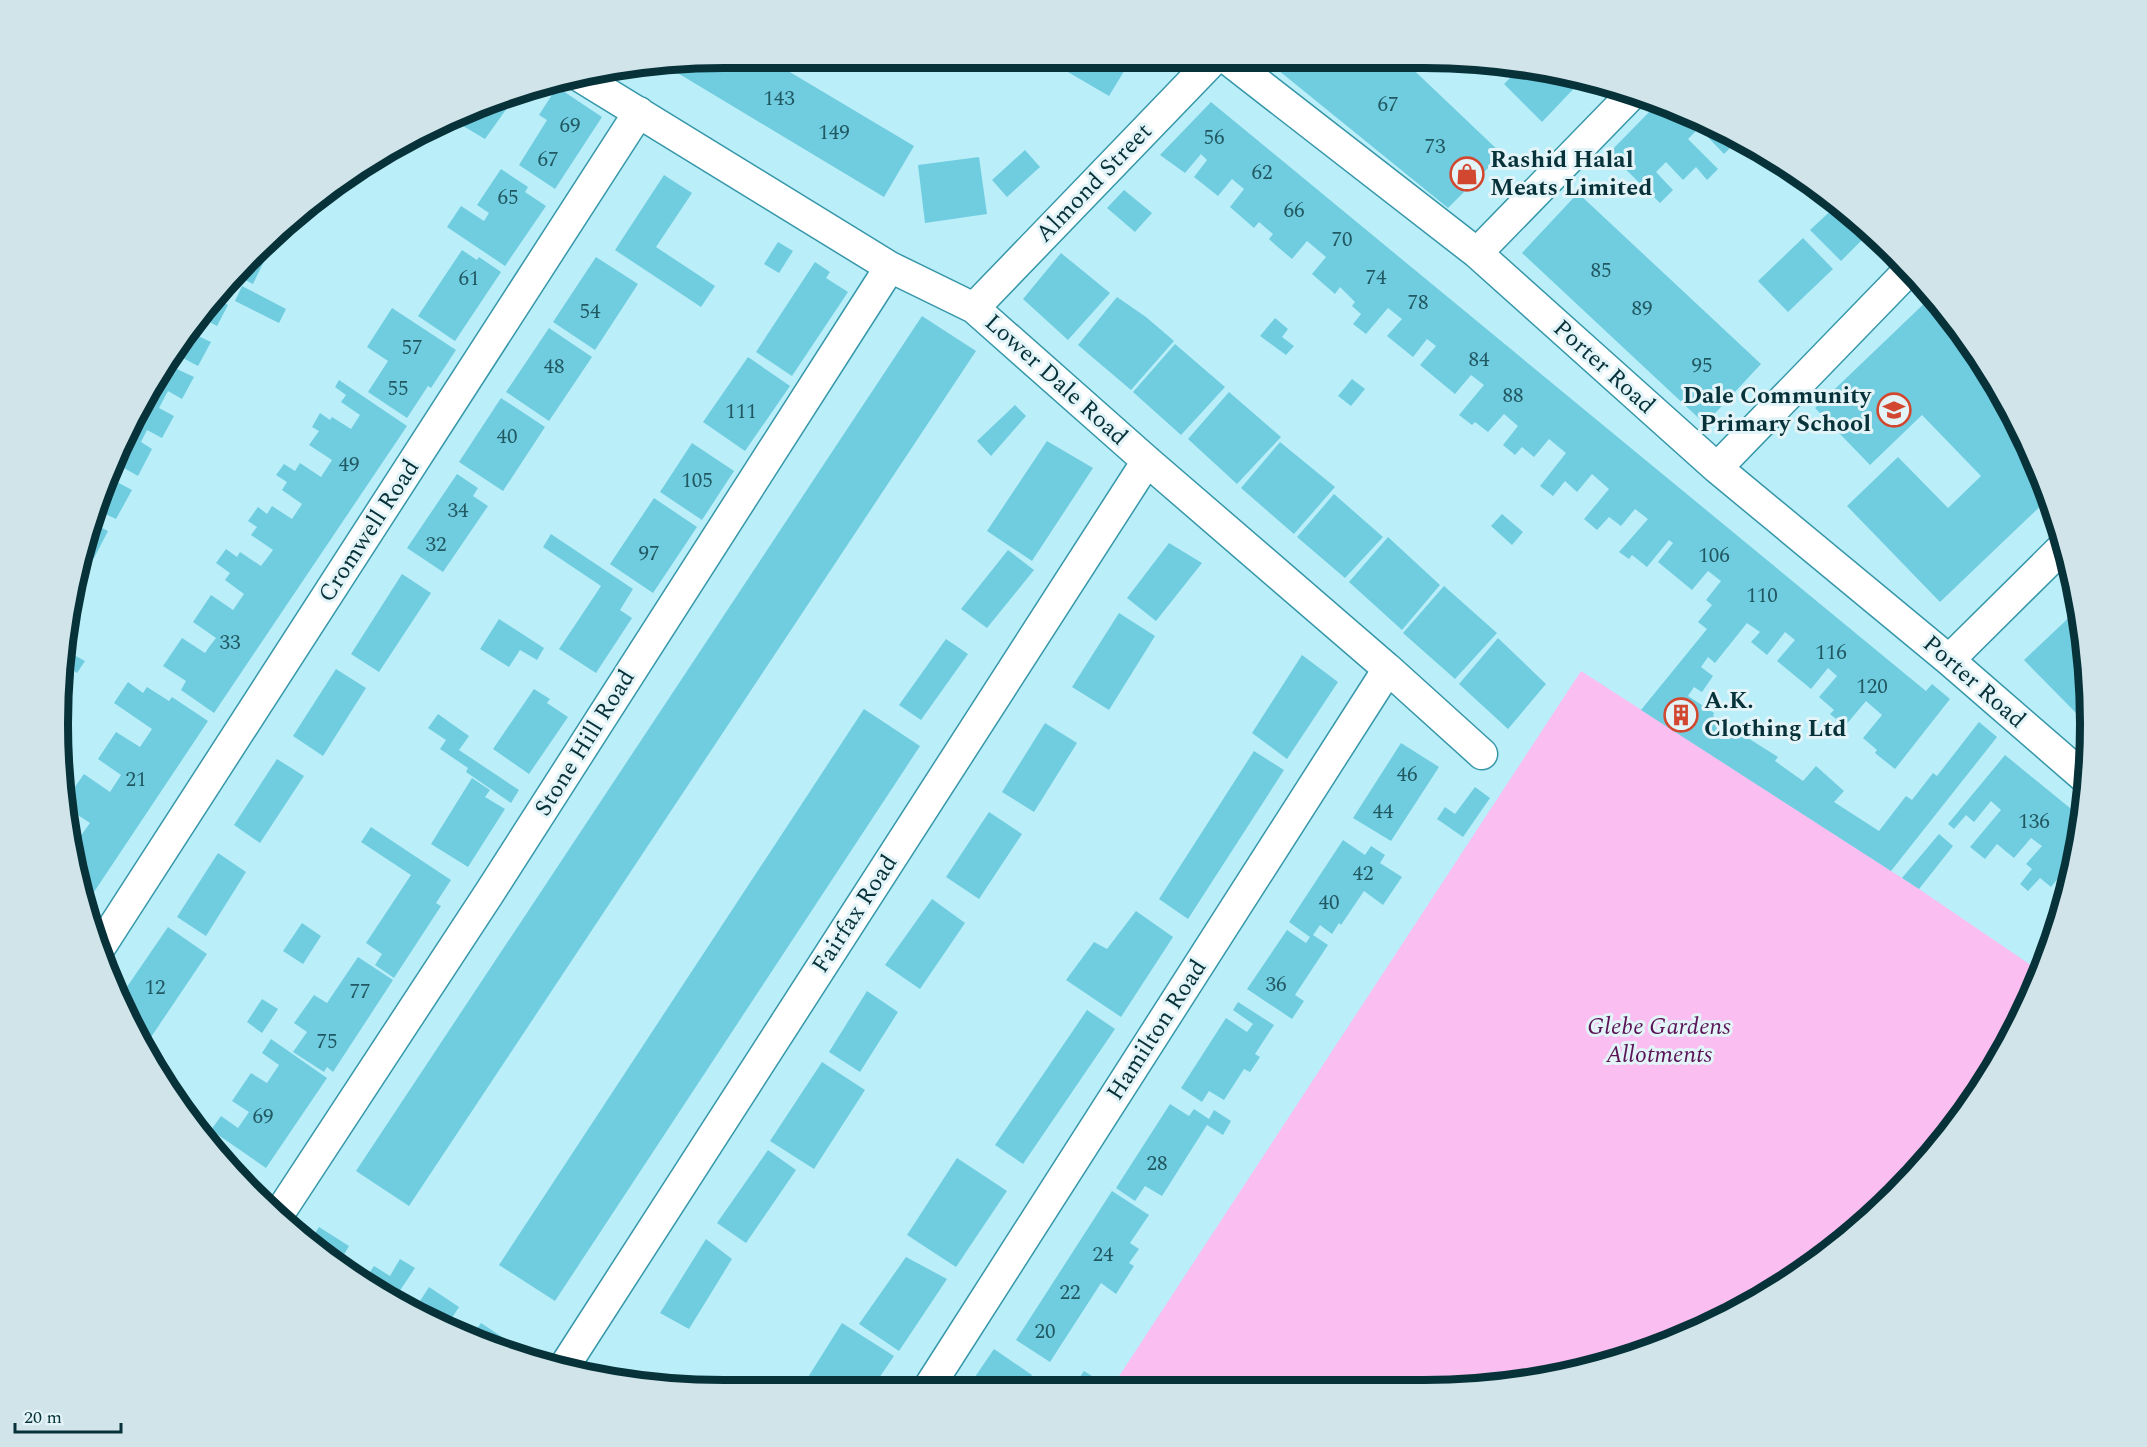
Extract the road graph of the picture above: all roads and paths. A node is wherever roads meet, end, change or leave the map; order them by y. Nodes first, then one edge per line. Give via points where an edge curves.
1 (1204, 68) edge
2 (1239, 68) edge
3 (589, 82) edge
4 (1626, 100) edge
5 (639, 112) junction
6 (1477, 253) junction
7 (890, 267) junction
8 (1903, 276) edge
9 (974, 308) junction
10 (1147, 461) junction
11 (1717, 468) junction
12 (2057, 553) edge
13 (1948, 660) junction
14 (1388, 669) junction
15 (1482, 754) dead end
16 (2077, 772) edge
17 (104, 941) edge
18 (282, 1209) edge
19 (568, 1360) edge
20 (933, 1380) edge

1 - 9 street, Almond Street
2 - 6 street, Porter Road
3 - 5 street, Lower Dale Road
4 - 6 street
5 - 7 street, Lower Dale Road
5 - 17 street, Cromwell Road
6 - 11 street, Porter Road
7 - 9 street, Lower Dale Road
7 - 18 street, Stone Hill Road
8 - 11 street
9 - 10 street, Lower Dale Road
10 - 14 street, Lower Dale Road
10 - 19 street, Fairfax Road
11 - 13 street, Porter Road
12 - 13 street
13 - 16 street, Porter Road
14 - 15 street, Lower Dale Road
14 - 20 street, Hamilton Road

